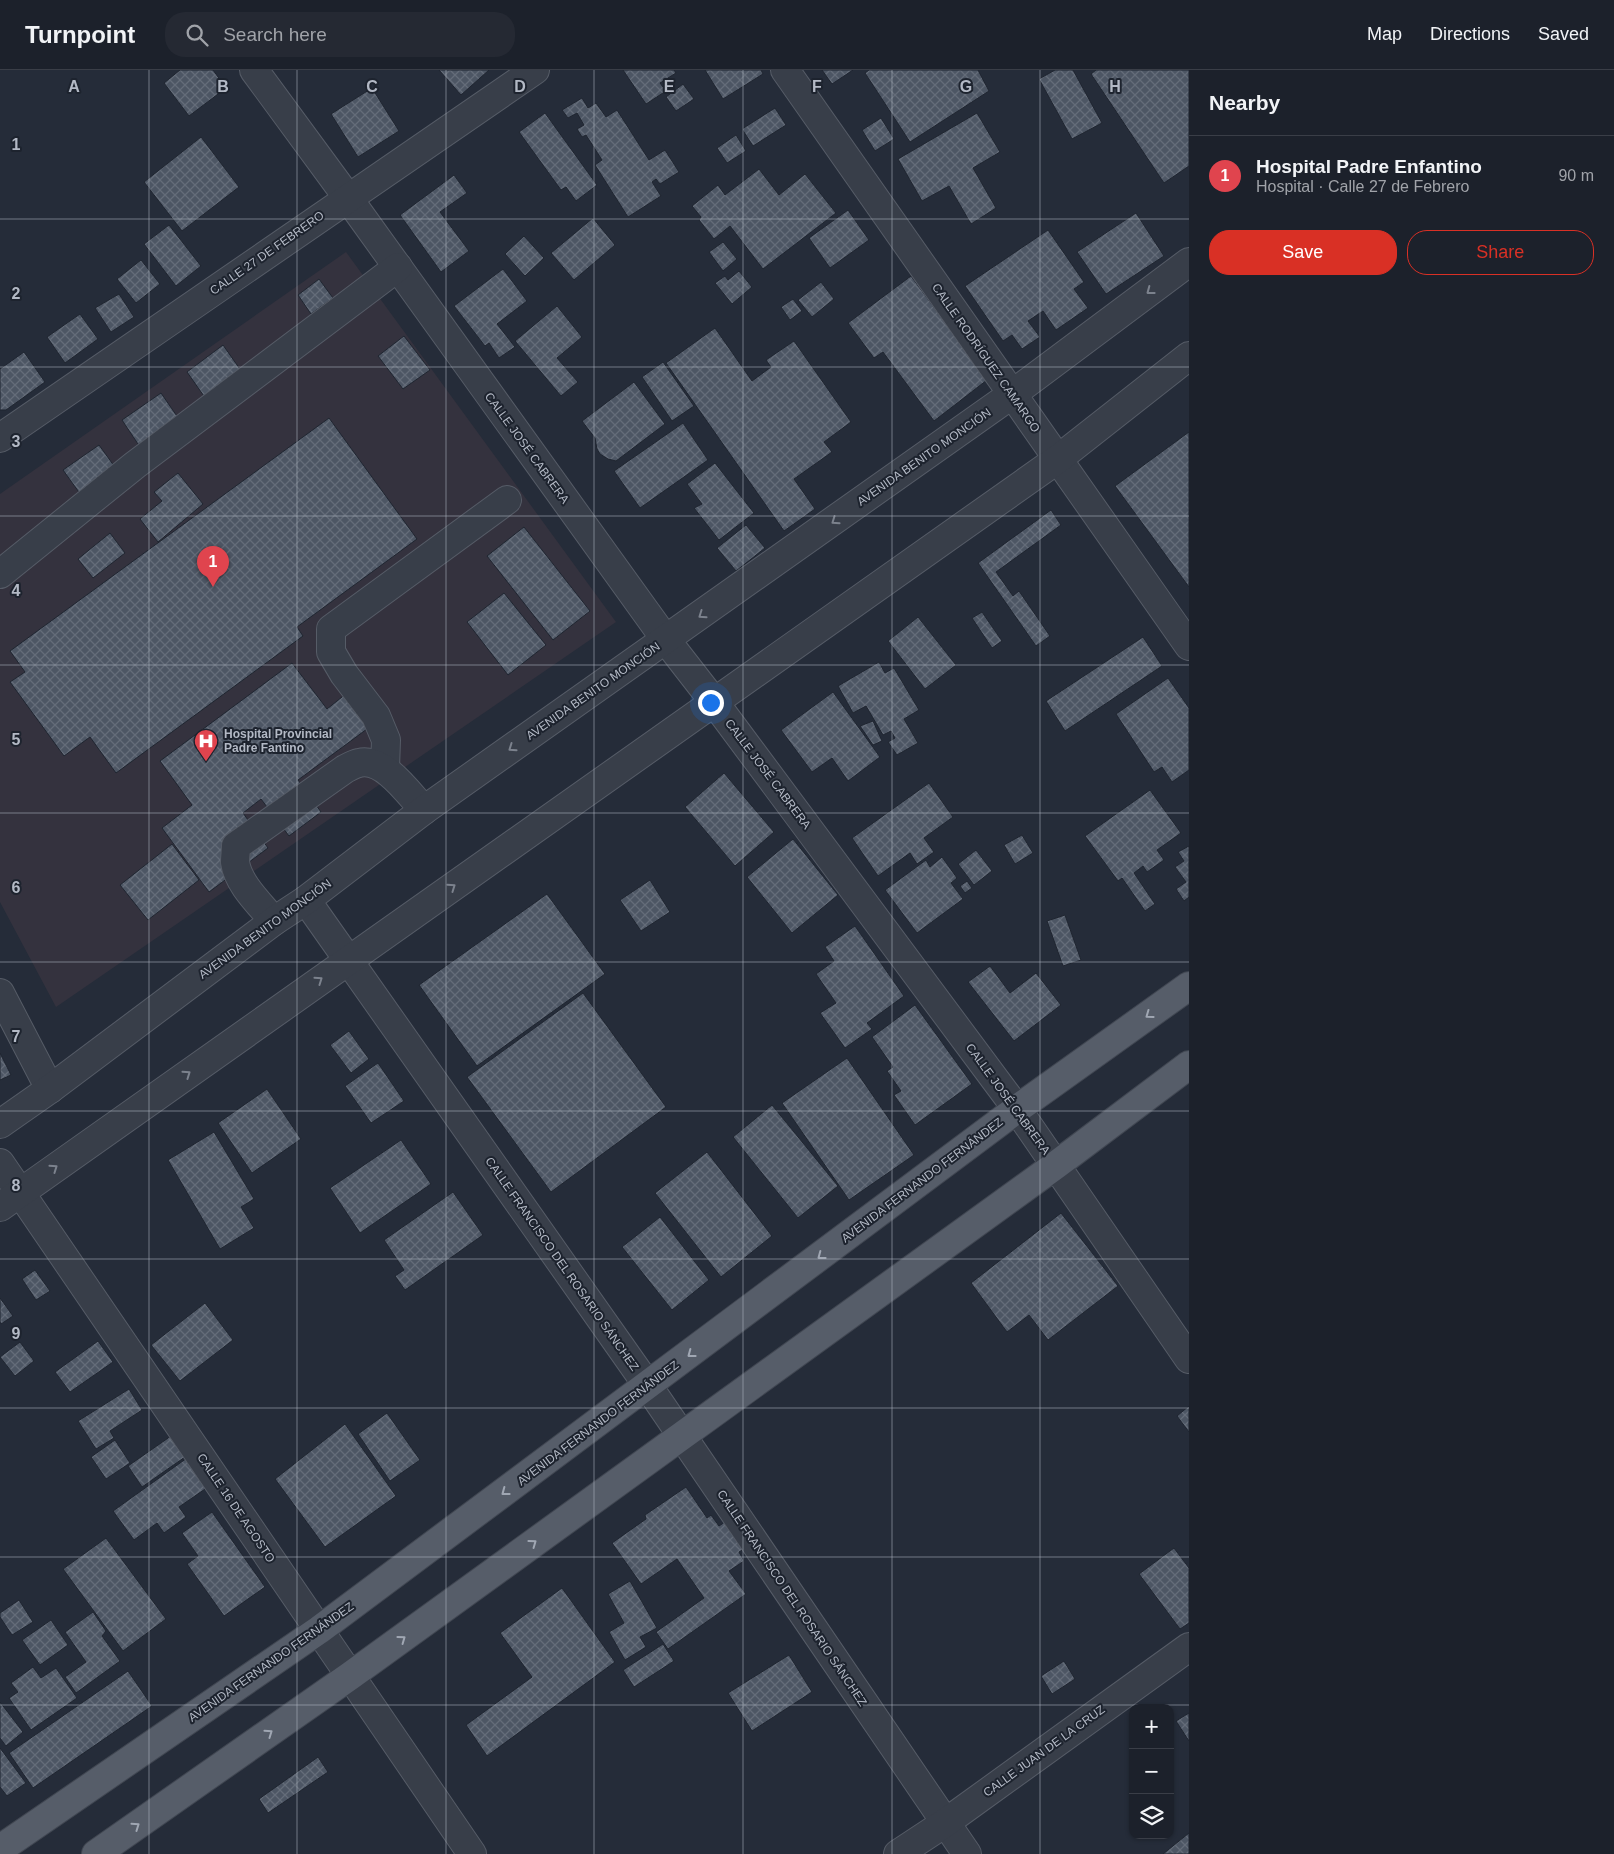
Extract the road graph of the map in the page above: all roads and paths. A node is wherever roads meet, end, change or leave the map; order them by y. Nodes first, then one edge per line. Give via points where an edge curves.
1 (254, 70) edge
2 (535, 70) edge
3 (785, 70) edge
4 (348, 198) junction
5 (1189, 262) edge
6 (398, 267) junction
7 (1189, 356) edge
8 (1011, 395) junction
9 (0, 438) edge
10 (1058, 460) junction
11 (507, 500) dead end
12 (0, 574) edge
13 (666, 640) junction
14 (1189, 646) edge
15 (715, 703) junction
16 (385, 768) junction
17 (424, 810) junction
18 (306, 900) junction
19 (274, 920) junction
20 (348, 960) junction
21 (1189, 986) edge
22 (0, 993) edge
23 (1189, 1065) edge
24 (50, 1089) junction
25 (1017, 1110) junction
26 (0, 1124) edge
27 (0, 1162) edge
28 (1056, 1165) junction
29 (10, 1199) edge
30 (1189, 1359) edge
31 (648, 1386) junction
32 (682, 1435) junction
33 (319, 1630) junction
34 (1189, 1648) edge
35 (350, 1676) junction
36 (945, 1823) junction
37 (0, 1849) edge
38 (96, 1854) edge
39 (472, 1854) edge
40 (898, 1854) edge
41 (967, 1854) edge

1 - 4 street, CALLE JOSÉ CABRERA
2 - 4 street, CALLE 27 DE FEBRERO
3 - 8 street, CALLE RODRÍGUEZ CAMARGO
4 - 6 street, CALLE JOSÉ CABRERA
4 - 9 street, CALLE 27 DE FEBRERO
5 -> 8 street, AVENIDA BENITO MONCIÓN
6 - 12 street via 136,465
6 - 13 street, CALLE JOSÉ CABRERA
7 - 10 street
8 - 10 street, CALLE RODRÍGUEZ CAMARGO
8 -> 13 street, AVENIDA BENITO MONCIÓN
10 - 14 street, CALLE RODRÍGUEZ CAMARGO
10 - 15 street
11 - 16 street via 330,629 331,652 376,716 386,740
13 - 15 street, CALLE JOSÉ CABRERA
13 -> 17 street, AVENIDA BENITO MONCIÓN
20 -> 15 street
15 - 25 street, CALLE JOSÉ CABRERA
16 - 17 street
16 - 19 street via 374,763 360,763 345,769 236,846 238,873
17 - 18 street, AVENIDA BENITO MONCIÓN
18 - 19 street, AVENIDA BENITO MONCIÓN
18 - 20 street, CALLE FRANCISCO DEL ROSARIO SÁNCHEZ
19 - 24 street, AVENIDA BENITO MONCIÓN
29 -> 20 street
20 - 31 street, CALLE FRANCISCO DEL ROSARIO SÁNCHEZ
21 -> 25 main road, AVENIDA FERNANDO FERNÁNDEZ
22 - 24 street
23 - 28 main road
24 - 26 street, AVENIDA BENITO MONCIÓN
25 - 28 street, CALLE JOSÉ CABRERA
25 -> 31 main road, AVENIDA FERNANDO FERNÁNDEZ
27 - 29 street, CALLE 16 DE AGOSTO
28 - 30 street, CALLE JOSÉ CABRERA
28 - 32 main road
29 - 33 street, CALLE 16 DE AGOSTO
31 - 32 street, CALLE FRANCISCO DEL ROSARIO SÁNCHEZ
31 -> 33 main road, AVENIDA FERNANDO FERNÁNDEZ
35 -> 32 main road
32 - 36 street, CALLE FRANCISCO DEL ROSARIO SÁNCHEZ
33 - 35 street, CALLE 16 DE AGOSTO
33 - 37 main road, AVENIDA FERNANDO FERNÁNDEZ
34 - 36 street, CALLE JUAN DE LA CRUZ
38 -> 35 main road
35 - 39 street, CALLE 16 DE AGOSTO
36 - 40 street, CALLE JUAN DE LA CRUZ
36 - 41 street, CALLE FRANCISCO DEL ROSARIO SÁNCHEZ

